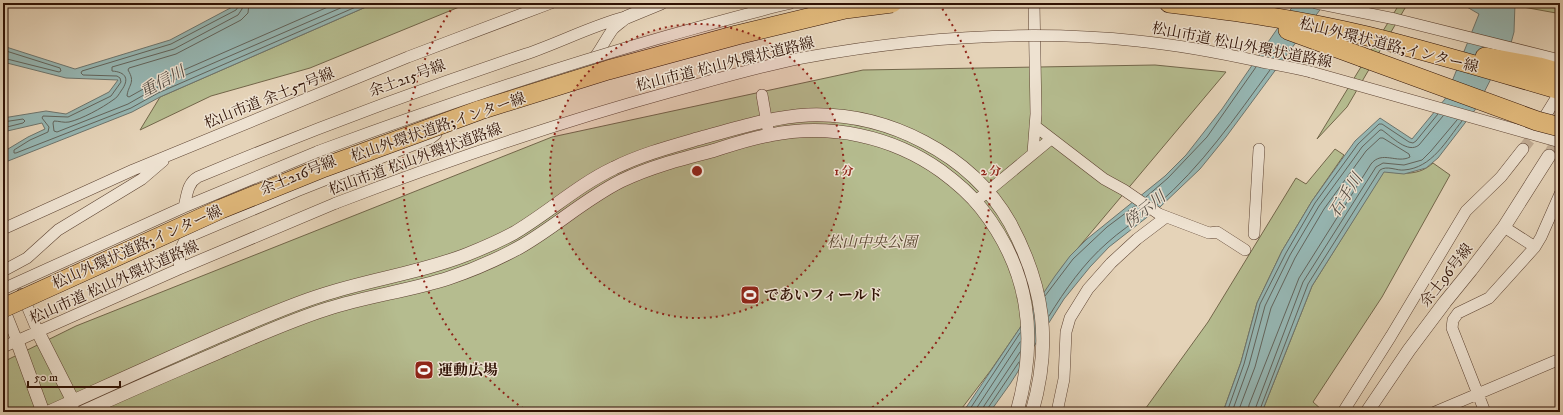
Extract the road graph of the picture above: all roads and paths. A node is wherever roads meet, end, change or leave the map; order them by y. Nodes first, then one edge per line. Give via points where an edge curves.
1 (551, 3) edge
2 (662, 3) edge
3 (792, 3) edge
4 (892, 3) edge
5 (1034, 3) edge
6 (1169, 3) edge
7 (1316, 3) edge
8 (1226, 10) junction
9 (627, 17) junction
10 (1366, 36) junction
11 (1559, 64) edge
12 (1560, 91) edge
13 (762, 95) dead end
14 (767, 120) junction
15 (1035, 126) junction
16 (1560, 127) edge
17 (1538, 129) tunnel mouth
18 (770, 135) junction
19 (1051, 139) junction
20 (1560, 142) edge
21 (1260, 149) dead end
22 (1523, 149) tunnel mouth
23 (1033, 153) junction
24 (170, 155) junction
25 (1549, 156) tunnel mouth
26 (988, 192) junction
27 (1560, 194) edge
28 (976, 201) junction
29 (184, 207) junction
30 (1163, 215) junction
31 (1504, 227) junction
32 (3, 229) edge
33 (1254, 234) dead end
34 (1535, 247) junction
35 (1245, 250) dead end
36 (179, 269) junction
37 (3, 271) edge
38 (4, 288) edge
39 (3, 307) edge
40 (38, 332) junction
41 (17, 341) junction
42 (3, 347) edge
43 (1560, 359) edge
44 (1478, 394) junction
45 (71, 407) edge
46 (43, 412) edge
47 (49, 412) edge
48 (83, 412) edge
49 (1017, 412) edge
50 (1032, 412) edge
51 (1057, 412) edge
52 (1343, 412) edge
53 (1367, 412) edge
54 (1435, 412) edge
55 (1486, 412) edge

1 - 24 street, 松山市道 余土57号線 via 408,57
2 - 9 street, 余土215号線
3 - 29 street, bridge via 734,17 485,91 319,151
4 - 39 highway, 松山外環状道路;インター線, bridge via 845,9 736,35 608,70 480,110 325,167 221,209
5 - 15 street
6 - 8 highway, 松山外環状道路;インター線
7 - 11 street via 1395,19
8 - 10 highway, 松山外環状道路;インター線
8 - 16 highway, bridge
9 - 29 street, 余土215号線 via 612,20 544,48 384,103 198,177 189,185
9 - 36 street, 余土216号線 via 614,29 586,68 456,112 431,138 188,237 182,242 180,249
10 - 11 highway via 1539,67
10 - 12 highway, 松山外環状道路;インター線
12 - 17 street
13 - 14 street
14 - 18 street
14 - 26 street via 809,115 836,116 884,125 936,149
14 - 45 street via 645,155 614,168 577,189 512,234 475,252 443,264 352,286 288,307
15 - 19 street
15 - 23 street
18 - 28 street via 809,130 835,131 879,140 928,161
18 - 48 street via 650,169 621,181 585,201 520,247 481,265 448,278 356,300 294,321
19 - 23 street
19 - 30 street via 1104,179
20 - 36 street, 松山市道 松山外環状道路線, bridge via 1311,72 1188,48 1094,38 968,38 801,58 622,105 415,173
21 - 33 street
22 - 52 street via 1501,177 1466,211 1392,336
23 - 26 street
24 - 32 street, 松山市道 余土57号線
24 - 37 street via 142,179 58,230 27,258
25 - 31 street, 余土96号線
26 - 28 street
26 - 50 street via 1014,232 1038,291 1042,318 1042,346 1038,390
27 - 34 street
28 - 49 street via 1005,245 1025,300 1028,348 1024,388
29 - 38 street
30 - 35 street via 1209,233 1217,232
30 - 51 street via 1111,263 1088,289 1070,318 1066,332 1064,379
31 - 34 street
31 - 53 street, 余土96号線 via 1444,302
34 - 44 street via 1489,298 1458,313 1453,320 1454,335
36 - 40 street, 松山市道 松山外環状道路線
38 - 40 street via 21,292
39 - 41 street
40 - 41 street, 松山市道 松山外環状道路線
40 - 45 street
41 - 42 street, 松山市道 松山外環状道路線
41 - 46 street
43 - 44 street
44 - 54 street
44 - 55 street
45 - 47 street

